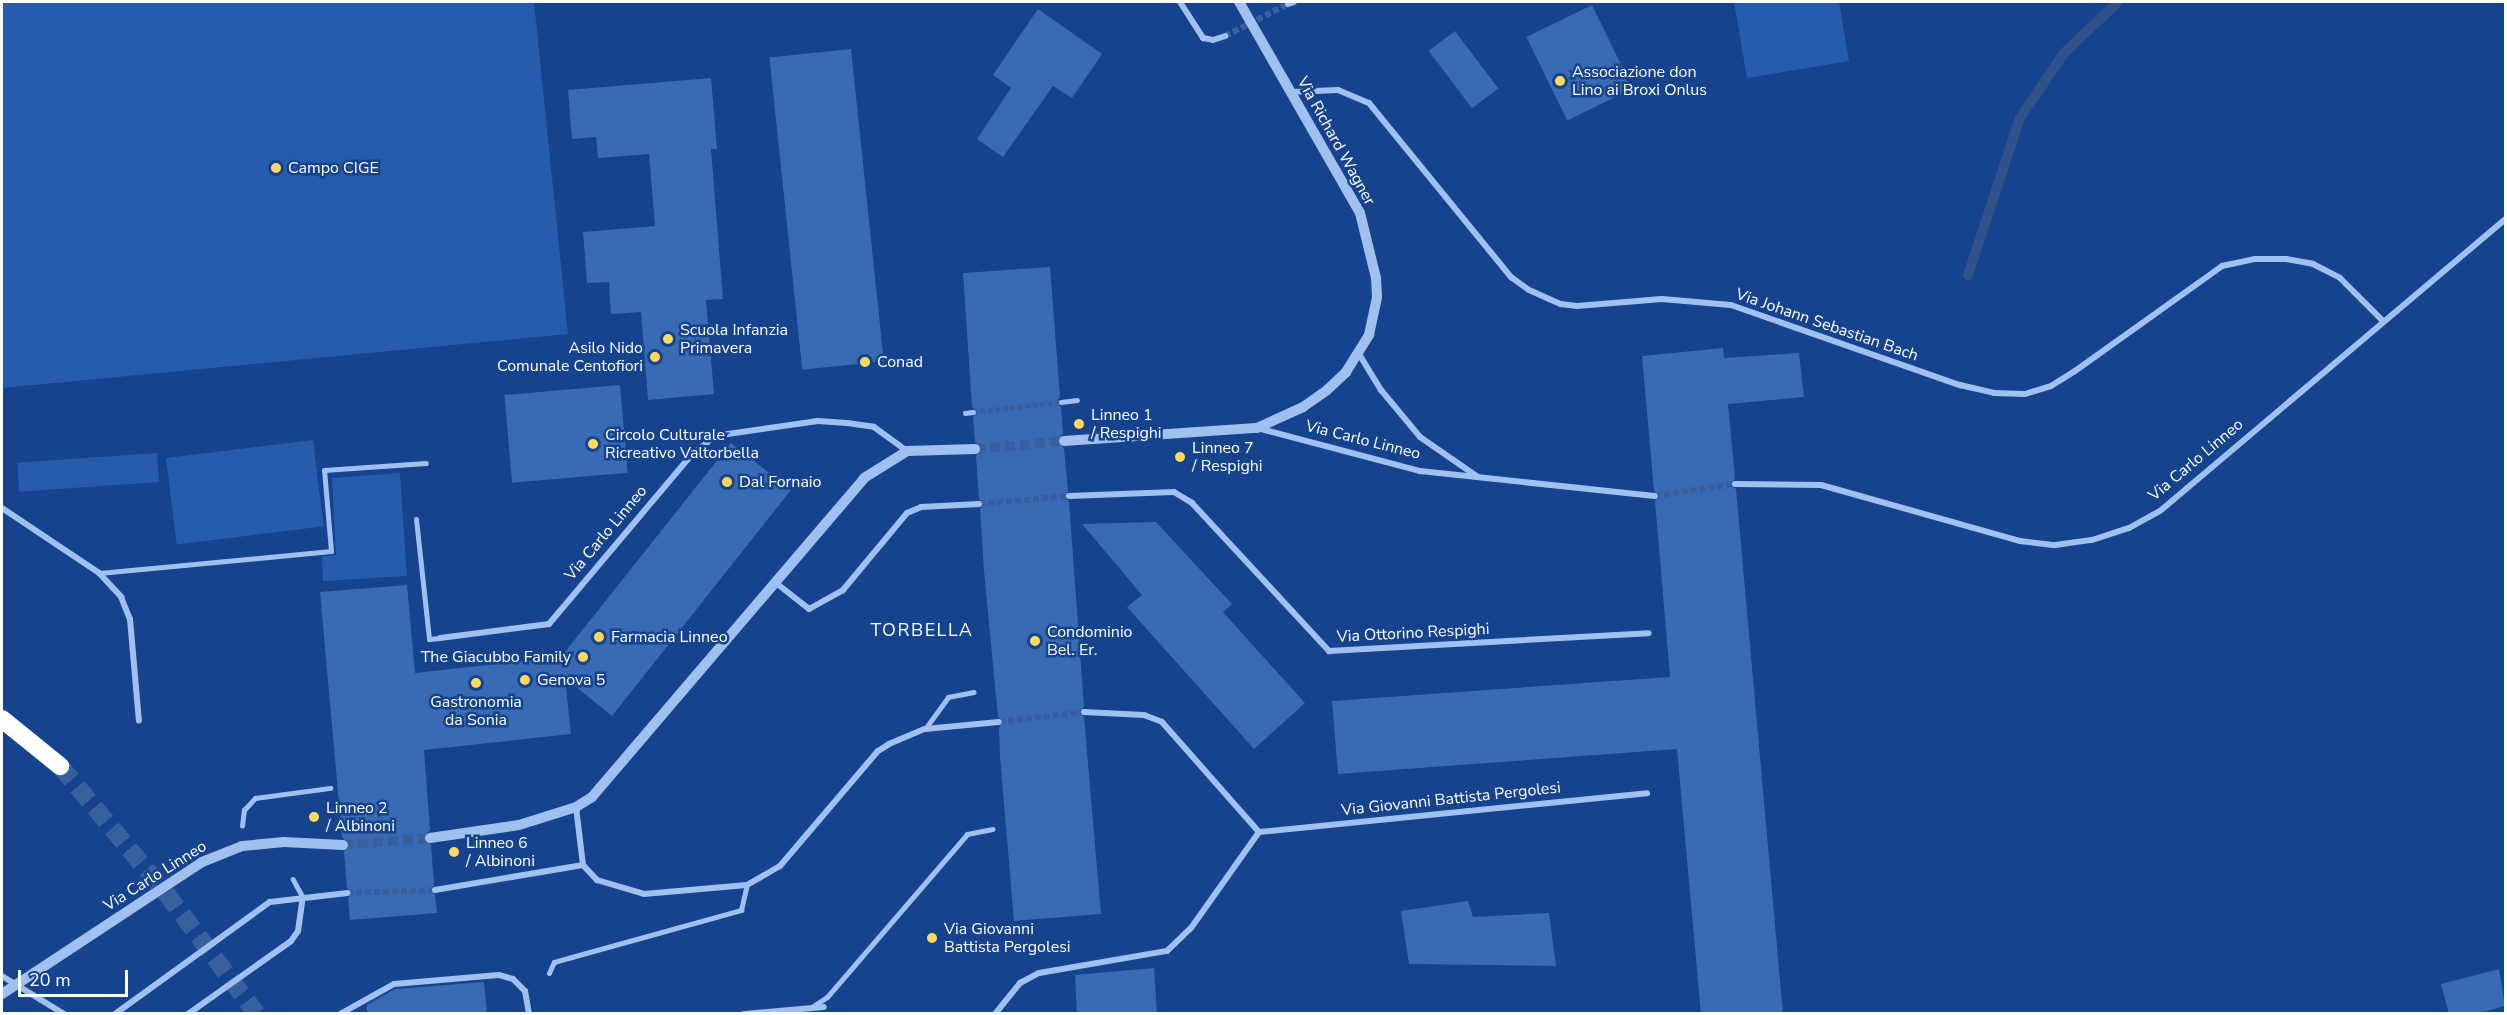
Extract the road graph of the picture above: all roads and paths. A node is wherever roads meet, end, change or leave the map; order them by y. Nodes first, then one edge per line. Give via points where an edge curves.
1 (1180, 2) edge
2 (1239, 2) edge
3 (1225, 36) tunnel mouth
4 (1291, 92) junction
5 (2505, 219) edge
6 (2383, 321) junction
7 (1359, 354) junction
8 (1077, 400) dead end
9 (1061, 402) tunnel mouth
10 (973, 412) tunnel mouth
11 (965, 413) dead end
12 (1257, 428) junction
13 (1064, 441) tunnel mouth
14 (975, 449) tunnel mouth
15 (907, 451) junction
16 (426, 463) dead end
17 (1481, 479) junction
18 (1735, 484) tunnel mouth
19 (1069, 496) tunnel mouth
20 (1654, 496) tunnel mouth
21 (980, 504) tunnel mouth
22 (2, 508) edge
23 (416, 519) dead end
24 (99, 573) junction
25 (776, 583) junction
26 (1648, 633) dead end
27 (440, 638) joint
28 (974, 692) dead end
29 (1084, 712) tunnel mouth
30 (2, 719) edge
31 (140, 721) dead end
32 (999, 722) tunnel mouth
33 (925, 729) junction
34 (60, 766) tunnel mouth
35 (330, 788) dead end
36 (1647, 793) dead end
37 (576, 807) junction
38 (242, 826) dead end
39 (993, 829) dead end
40 (1259, 832) junction
41 (430, 838) tunnel mouth
42 (343, 845) tunnel mouth
43 (583, 865) junction
44 (293, 879) dead end
45 (747, 885) junction
46 (435, 890) tunnel mouth
47 (347, 893) tunnel mouth
48 (303, 897) junction
49 (549, 974) dead end
50 (2, 976) edge
51 (2, 994) edge
52 (824, 1007) dead end
53 (810, 1008) junction
54 (64, 1014) edge
55 (115, 1014) edge
56 (188, 1014) edge
57 (340, 1014) edge
58 (529, 1014) edge
59 (744, 1014) edge
60 (995, 1014) edge

1 - 3 street via 1203,38
2 - 4 street, Via Richard Wagner
4 - 6 street, Via Johann Sebastian Bach via 1338,90 1369,103 1395,130 1466,226 1511,277 1561,304 1662,298 1731,305 1960,385 1994,393 2025,394 2051,386 2075,371 2222,266 2254,259 2286,258 2313,264 2340,278
4 - 7 street, Via Richard Wagner via 1360,213 1371,248 1376,287 1374,316
5 - 6 street, Via Carlo Linneo
6 - 18 street, Via Carlo Linneo via 2160,511 2129,528 2092,540 2055,545 2020,541 1821,485
7 - 12 street, Via Richard Wagner via 1327,390 1303,407
7 - 17 street via 1381,390 1420,437
8 - 9 street
10 - 11 street
12 - 13 street, Via Carlo Linneo
12 - 17 street, Via Carlo Linneo via 1420,471
14 - 15 street
15 - 25 street via 864,478
15 - 27 street, Via Carlo Linneo via 874,427 847,423 818,421 714,436 688,459 549,624
16 - 24 street via 324,470 331,550
17 - 20 street, Via Carlo Linneo
19 - 26 street, Via Ottorino Respighi via 1174,492 1192,503 1329,651
21 - 25 street via 921,507 907,513 843,590 809,609
22 - 24 street
23 - 27 street, Via Carlo Linneo via 429,639
24 - 31 street via 121,597 130,619
25 - 37 street via 614,774
28 - 33 lane via 948,697
29 - 40 street via 1144,715 1162,722
30 - 34 highway
32 - 33 street
33 - 45 street via 878,752 780,866
35 - 38 lane via 255,798 244,810
36 - 40 street, Via Giovanni Battista Pergolesi
37 - 41 street via 519,825
37 - 43 street
39 - 53 street via 967,834 827,997
40 - 60 street via 1191,928 1167,951 1039,973 1020,982
42 - 51 street, Via Carlo Linneo, bridge via 284,842 242,846 202,862
43 - 45 street via 597,880 644,894
43 - 46 street
44 - 48 lane
45 - 49 street via 741,910 554,962
47 - 48 street
48 - 55 street via 270,902
48 - 56 street via 298,931 291,941
50 - 54 street
52 - 53 street
53 - 59 street
57 - 58 street via 394,984 499,975 513,979 525,991

